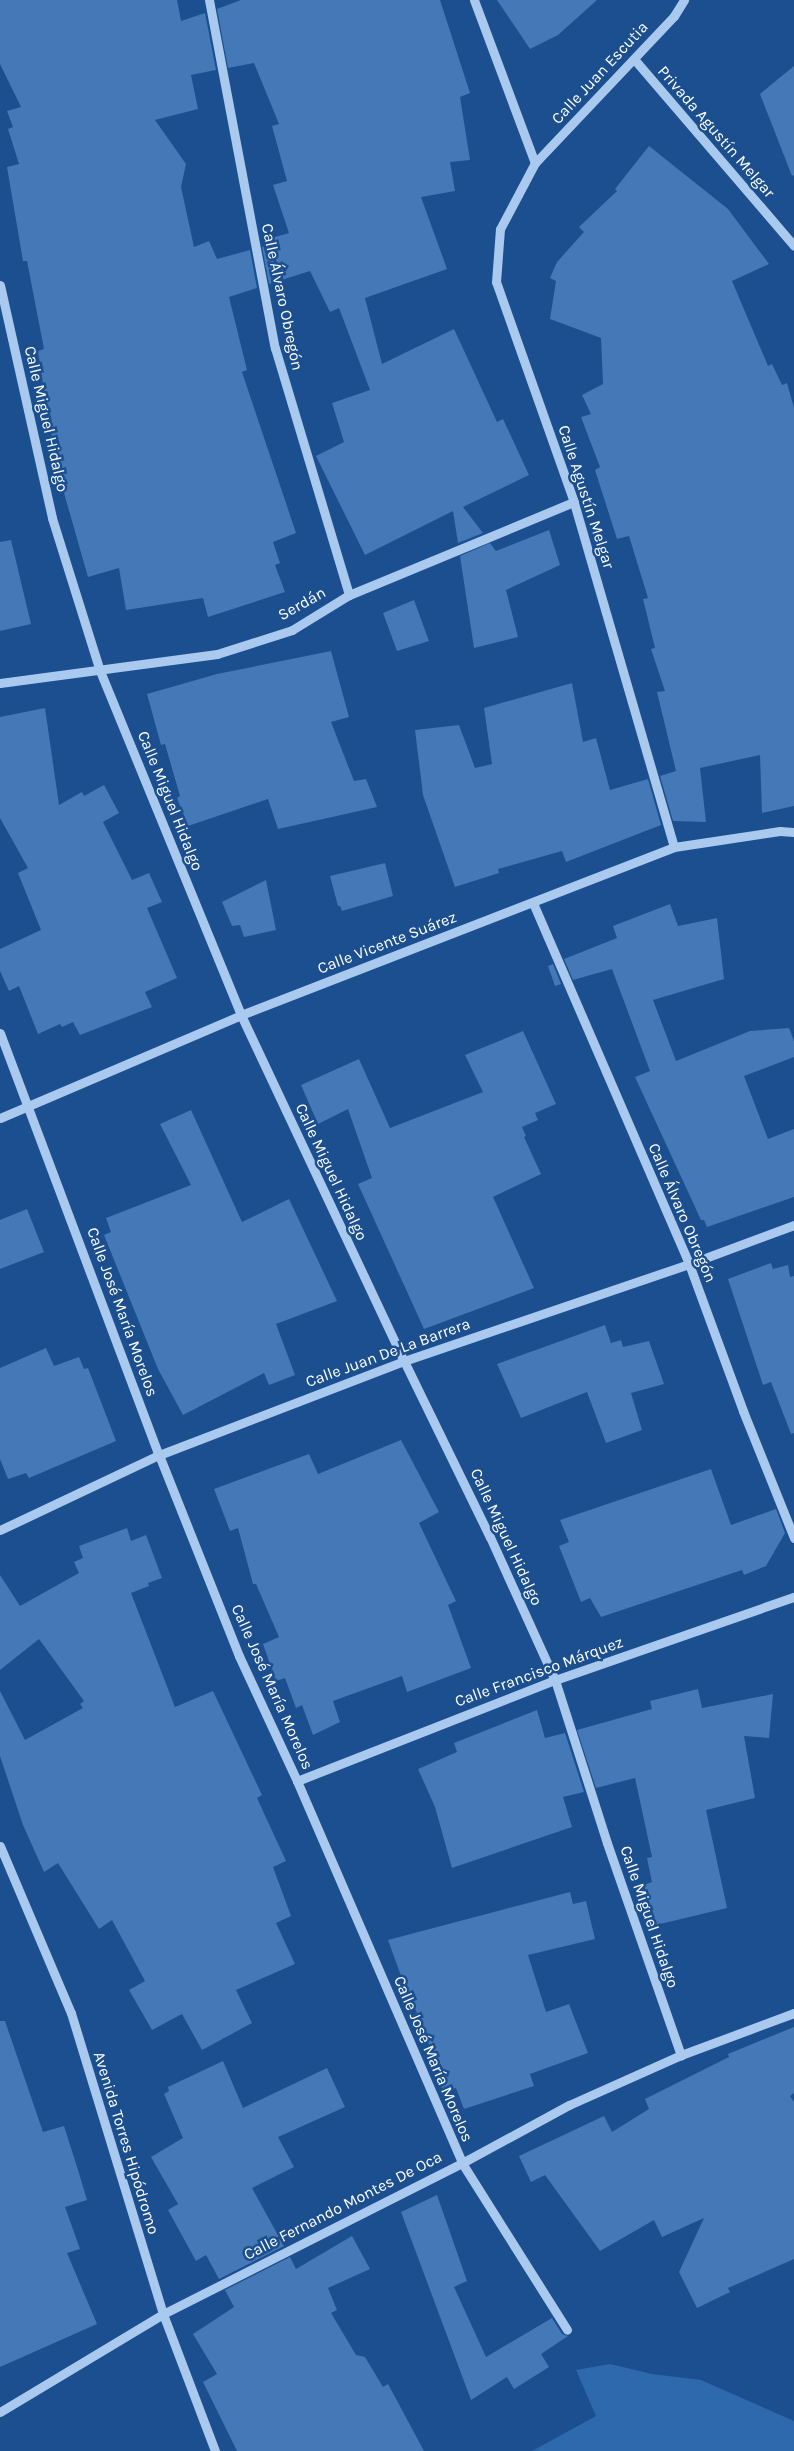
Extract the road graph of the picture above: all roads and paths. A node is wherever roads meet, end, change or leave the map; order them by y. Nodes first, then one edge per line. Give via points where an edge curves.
1 (208, 0) edge
2 (474, 0) edge
3 (684, 0) edge
4 (634, 59) junction
5 (535, 163) junction
6 (794, 246) edge
7 (0, 285) edge
8 (574, 502) junction
9 (349, 595) junction
10 (100, 671) junction
11 (0, 683) edge
12 (794, 832) edge
13 (674, 847) junction
14 (533, 903) junction
15 (241, 1015) junction
16 (0, 1033) edge
17 (29, 1105) junction
18 (0, 1118) edge
19 (794, 1224) edge
20 (689, 1264) junction
21 (404, 1361) junction
22 (159, 1455) junction
23 (0, 1530) edge
24 (794, 1538) edge
25 (794, 1597) edge
26 (555, 1680) junction
27 (297, 1781) junction
28 (0, 1846) edge
29 (794, 2013) edge
30 (681, 2055) junction
31 (462, 2163) junction
32 (163, 2314) junction
33 (567, 2330) dead end
34 (0, 2412) edge
35 (215, 2451) edge

1 - 9 street, Calle Álvaro Obregón via 275,348
2 - 5 street
3 - 4 street, Calle Juan Escutia via 674,16
4 - 5 street, Calle Juan Escutia
4 - 6 street, Privada Agustín Melgar
5 - 8 street, Calle Agustín Melgar via 500,229 496,282
7 - 10 street, Calle Miguel Hidalgo via 52,518
8 - 9 street, Serdán
8 - 13 street, Calle Agustín Melgar
9 - 10 street, Serdán via 292,630 217,654
10 - 11 street, Serdán
10 - 15 street, Calle Miguel Hidalgo
12 - 13 street, Calle Vicente Suárez via 780,831
13 - 14 street, Calle Vicente Suárez
14 - 15 street, Calle Vicente Suárez
14 - 20 street, Calle Álvaro Obregón
15 - 17 street, Calle Vicente Suárez
15 - 21 street, Calle Miguel Hidalgo
16 - 17 street, Calle José María Morelos
17 - 18 street, Calle Vicente Suárez
17 - 22 street, Calle José María Morelos
19 - 20 street, Calle Juan De La Barrera
20 - 21 street, Calle Juan De La Barrera
20 - 24 street, Calle Álvaro Obregón
21 - 22 street, Calle Juan De La Barrera
21 - 26 street, Calle Miguel Hidalgo
22 - 23 street, Calle Juan De La Barrera
22 - 27 street, Calle José María Morelos via 239,1656
25 - 26 street, Calle Francisco Márquez
26 - 27 street, Calle Francisco Márquez
26 - 30 street, Calle Miguel Hidalgo via 607,1843
27 - 31 street, Calle José María Morelos
28 - 32 street, Avenida Torres Hipódromo via 71,2013
29 - 30 street, Calle Fernando Montes De Oca
30 - 31 street, Calle Fernando Montes De Oca via 569,2105
31 - 32 street, Calle Fernando Montes De Oca
31 - 33 street, Calle José María Morelos
32 - 34 street, Calle Fernando Montes De Oca
32 - 35 street, Avenida Torres Hipódromo

